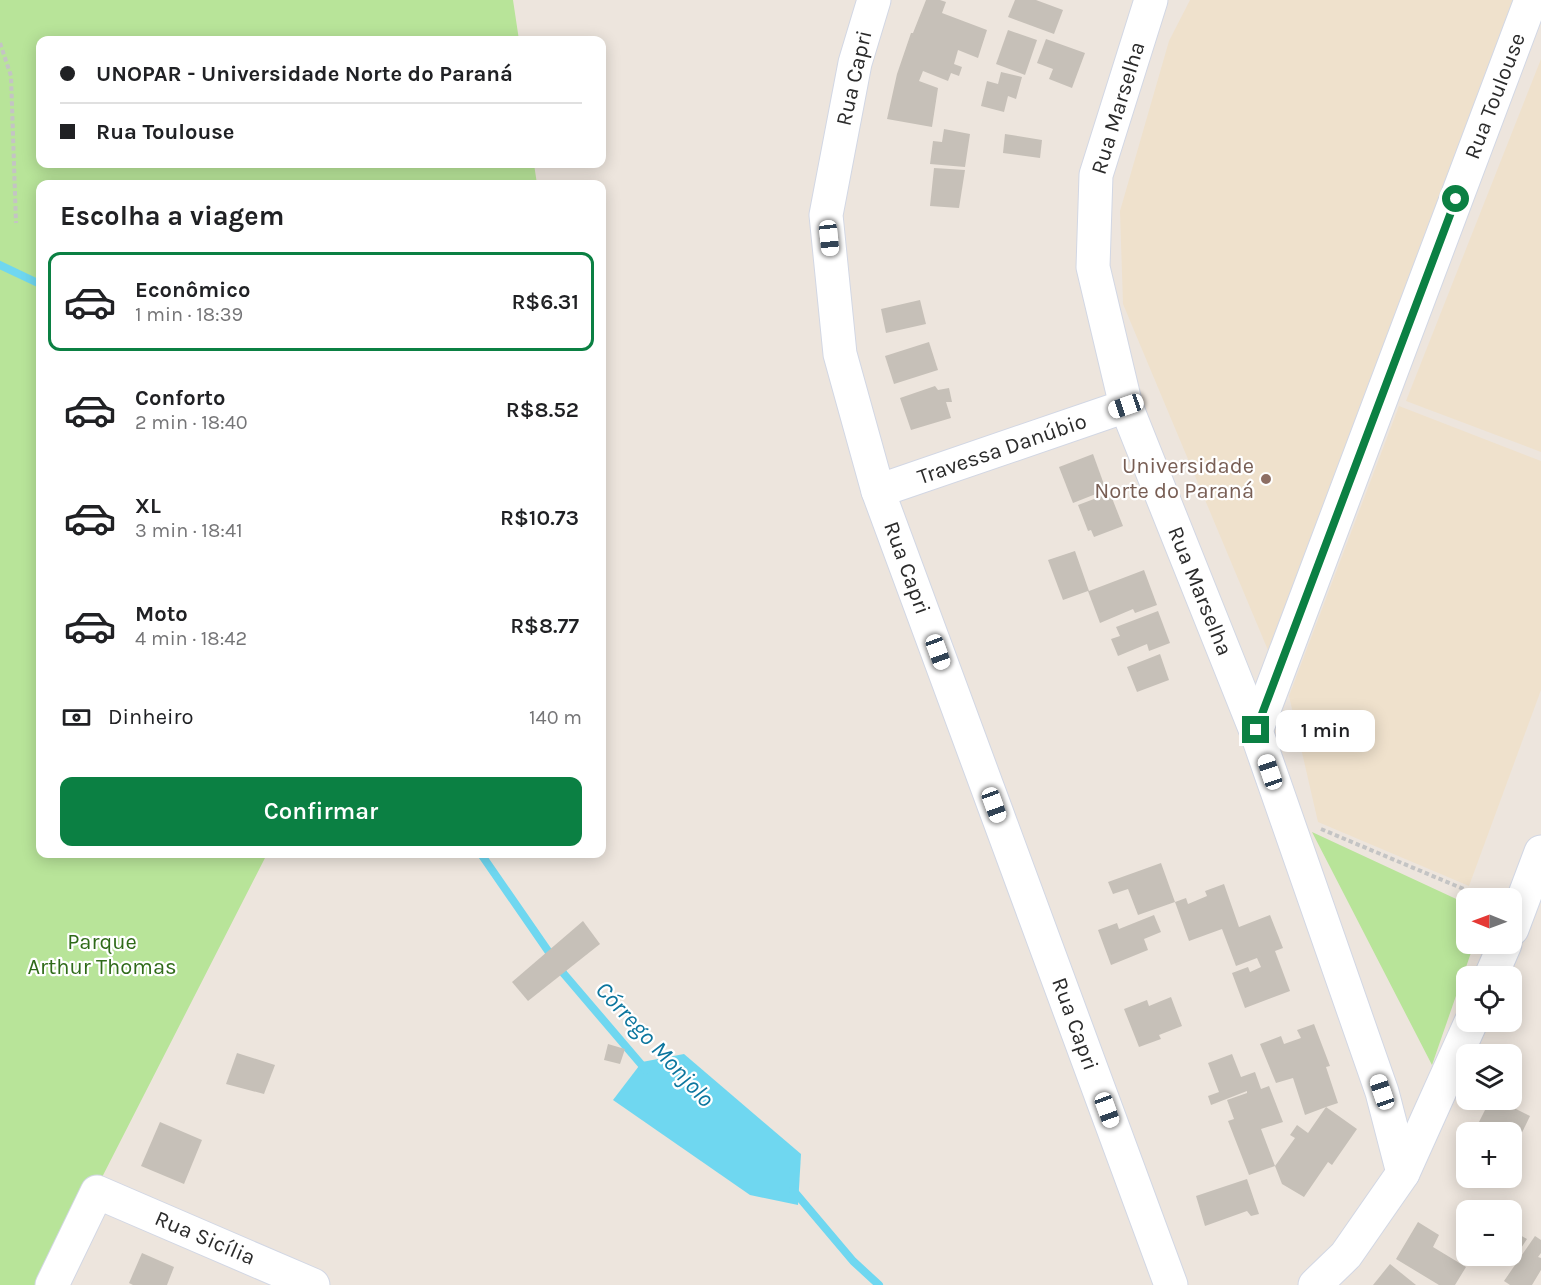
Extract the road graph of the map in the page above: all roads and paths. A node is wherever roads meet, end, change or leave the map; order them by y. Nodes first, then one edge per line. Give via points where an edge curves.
1 (874, 0) edge
2 (1151, 0) edge
3 (1531, 0) edge
4 (0, 43) edge
5 (16, 223) dead end
6 (1126, 406) junction
7 (878, 491) junction
8 (1256, 730) junction
9 (1284, 814) junction
10 (1541, 852) edge
11 (1461, 888) edge
12 (1526, 912) edge
13 (1466, 1032) edge
14 (1403, 1173) junction
15 (52, 1285) edge
16 (313, 1285) edge
17 (1171, 1285) edge
18 (1315, 1285) edge

1 - 7 street, Rua Capri via 855,63 826,215 840,354
2 - 6 street, Rua Marselha via 1096,175 1093,267
3 - 8 street, Rua Toulouse
4 - 5 path via 12,76
6 - 7 street, Travessa Danúbio
6 - 8 street, Rua Marselha
7 - 17 street, Rua Capri
8 - 9 street, Rua Marselha
9 - 11 path
9 - 14 street, Rua Marselha via 1382,1092
10 - 12 street
13 - 14 street
14 - 18 street via 1346,1255
15 - 16 street, Rua Sicília via 97,1192

